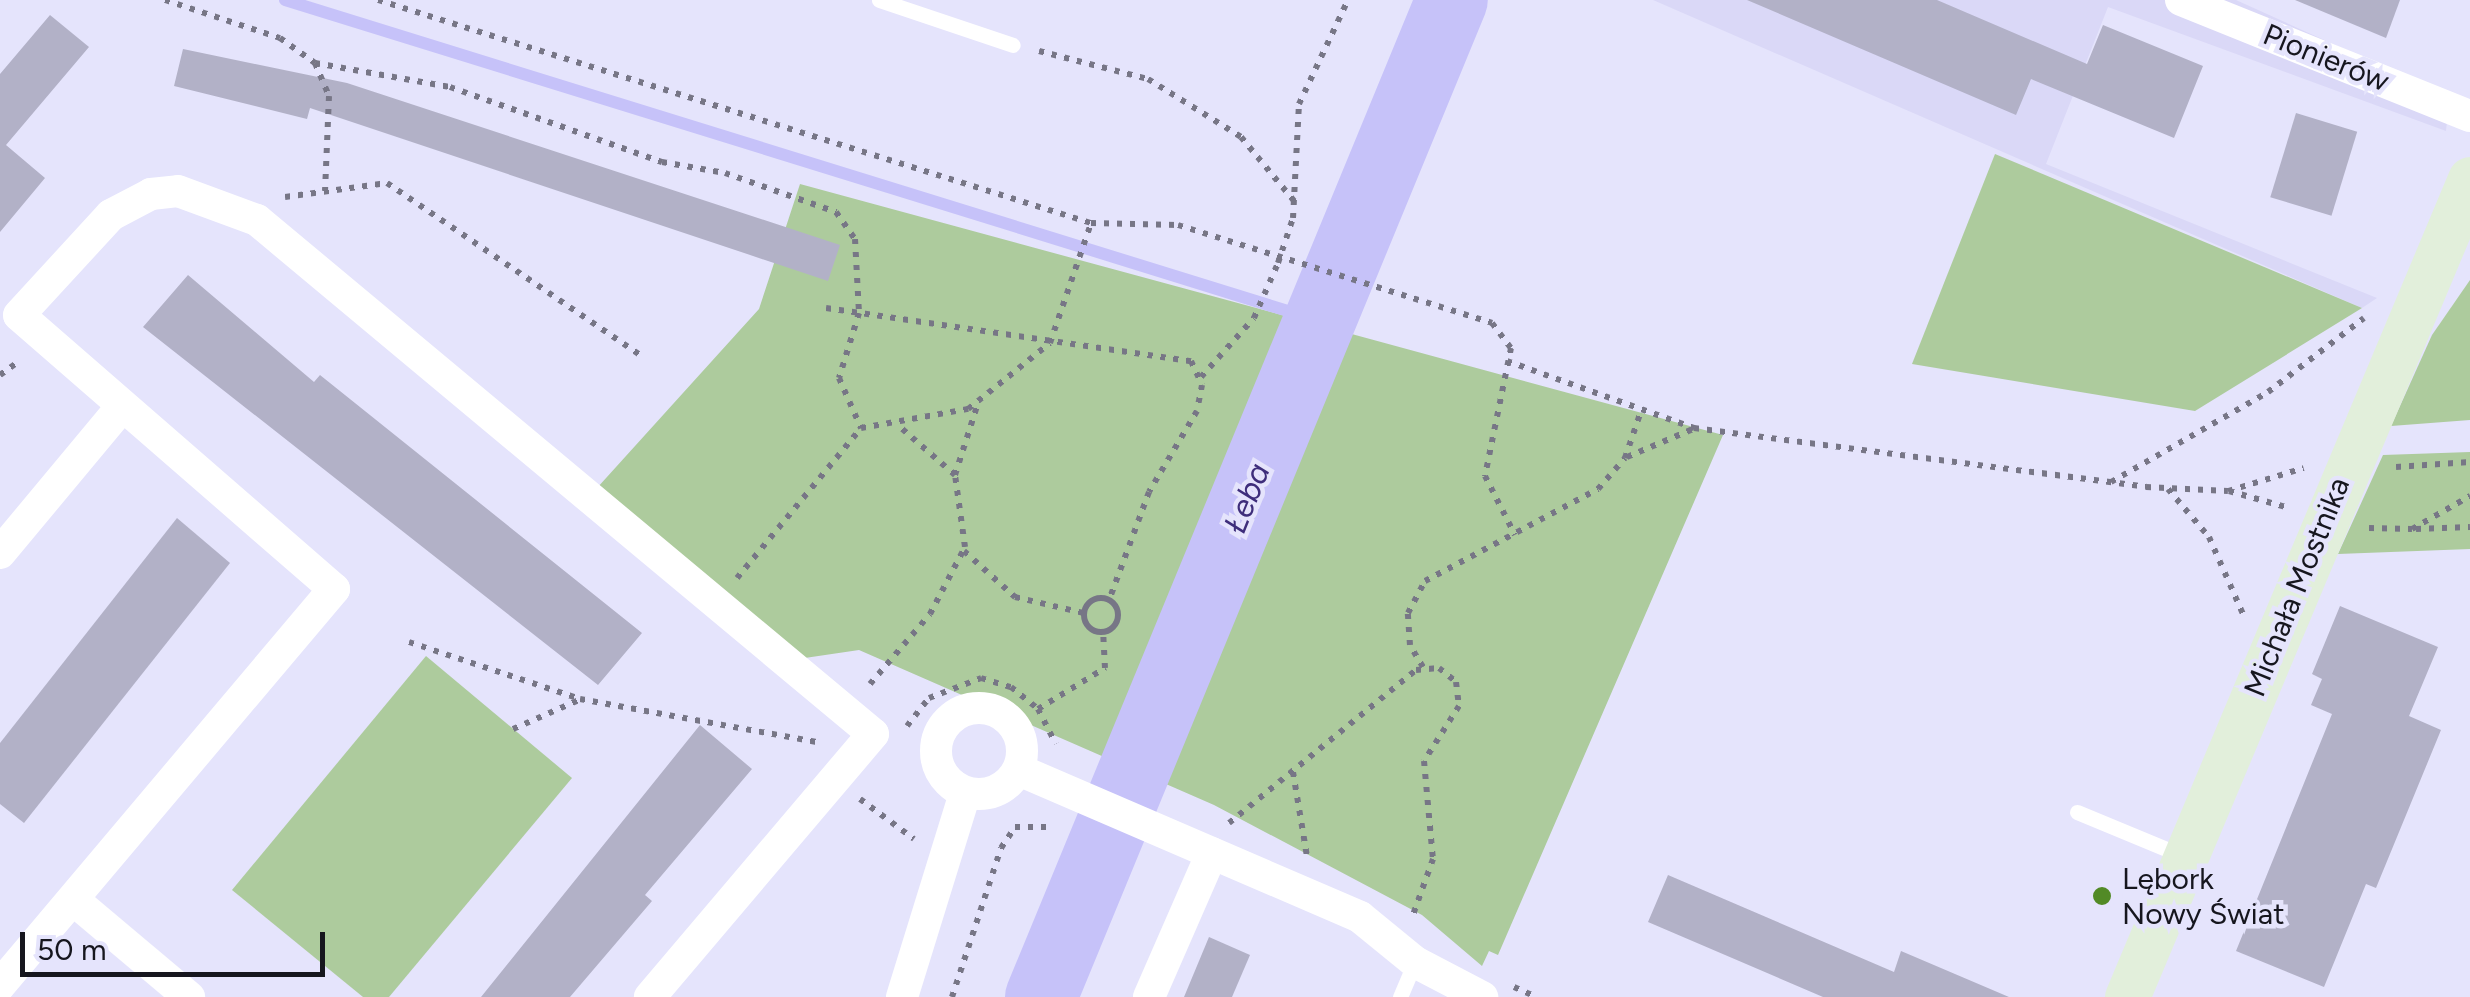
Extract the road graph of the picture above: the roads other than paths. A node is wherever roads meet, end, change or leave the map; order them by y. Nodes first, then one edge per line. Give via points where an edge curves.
1 (879, 0) edge
2 (2181, 0) edge
3 (1014, 45) road end
4 (2470, 116) edge
5 (2470, 179) edge
6 (10, 306) edge
7 (120, 410) junction
8 (0, 554) edge
9 (1019, 770) junction
10 (965, 793) junction
11 (2077, 812) dead end
12 (1218, 840) junction
13 (2187, 857) junction
14 (76, 902) junction
15 (1415, 962) junction
16 (0, 985) edge
17 (188, 997) edge
18 (650, 997) edge
19 (902, 997) edge
20 (1148, 997) edge
21 (1400, 997) edge
22 (1482, 997) edge
23 (2127, 997) edge

1 - 3 lane
2 - 4 street, Pionierów
5 - 13 street, Michała Mostnika
6 - 7 street
6 - 18 street via 130,202 178,191 257,220 873,734
7 - 8 street
7 - 14 street via 334,589
9 - 10 street via 986,795
9 - 10 street via 1024,753 1012,721 997,711 962,711 948,721 935,753 939,770
9 - 12 street via 1172,836
10 - 19 street
11 - 13 lane
12 - 15 street via 1360,917
12 - 20 street
13 - 23 street, Michała Mostnika
14 - 16 street
14 - 17 street
15 - 21 lane
15 - 22 street

